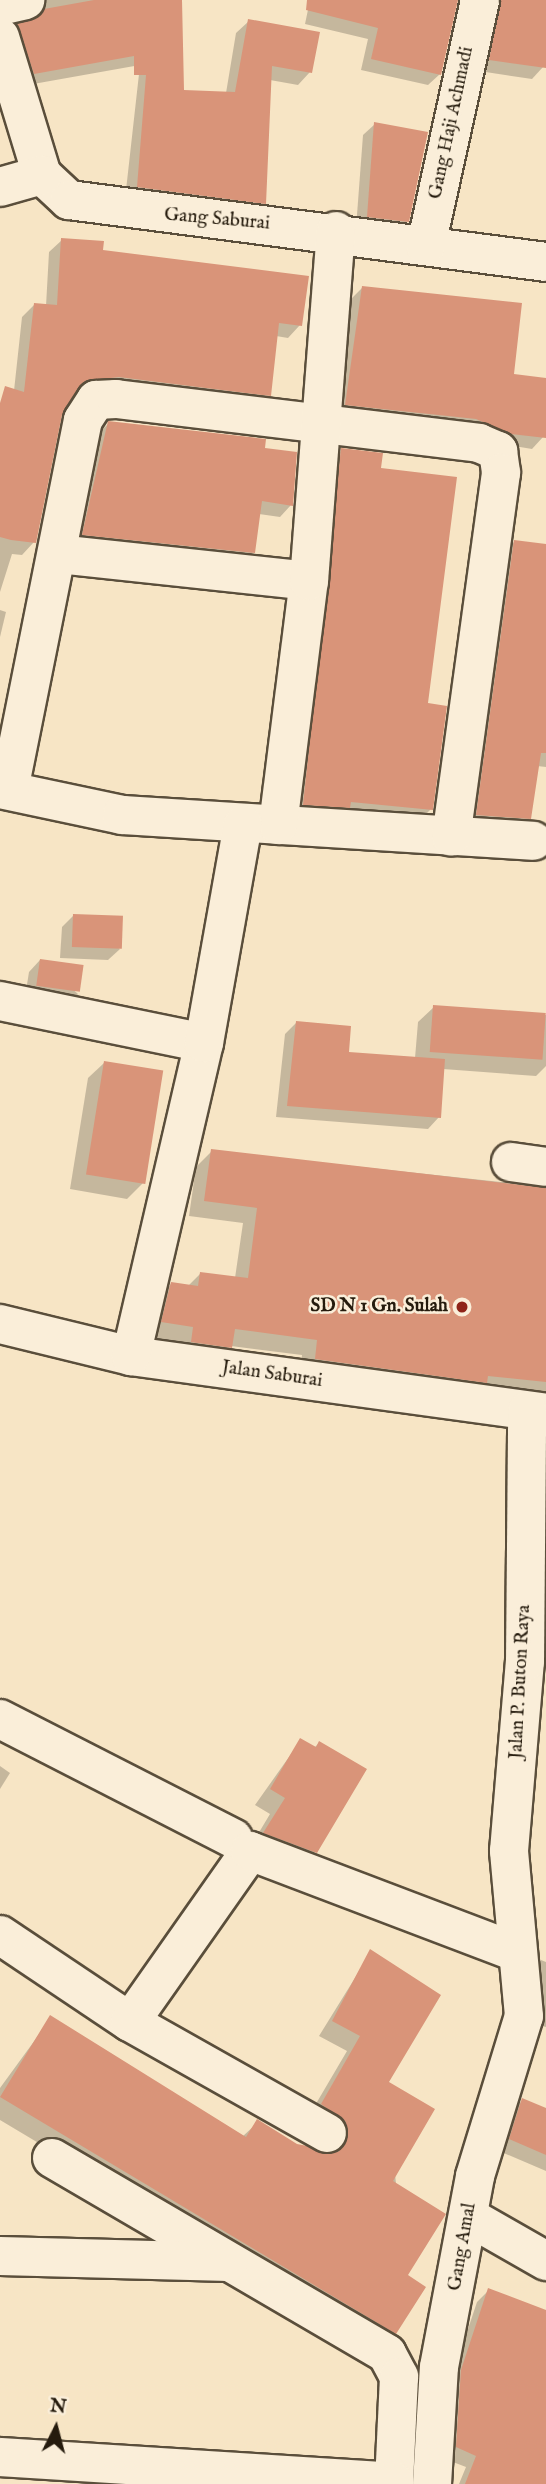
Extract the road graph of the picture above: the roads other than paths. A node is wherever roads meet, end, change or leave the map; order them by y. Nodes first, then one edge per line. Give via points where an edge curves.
1 (25, 0) edge
2 (480, 0) edge
3 (0, 6) edge
4 (0, 37) edge
5 (42, 175) junction
6 (0, 187) edge
7 (336, 230) junction
8 (426, 246) junction
9 (546, 262) edge
10 (322, 425) junction
11 (57, 554) junction
12 (309, 581) junction
13 (4, 790) edge
14 (261, 824) junction
15 (451, 837) junction
16 (533, 841) dead end
17 (0, 1001) edge
18 (204, 1043) junction
19 (0, 1324) edge
20 (131, 1356) junction
21 (537, 1412) edge
22 (0, 1719) edge
23 (233, 1838) dead end
24 (0, 1935) edge
25 (516, 1952) junction
26 (535, 2020) edge
27 (130, 2022) junction
28 (327, 2133) dead end
29 (52, 2158) dead end
30 (469, 2217) junction
31 (0, 2256) edge
32 (546, 2260) edge
33 (232, 2262) junction
34 (0, 2457) edge
35 (394, 2483) edge
36 (432, 2484) edge

1 - 3 street
2 - 8 street, Gang Haji Achmadi
4 - 5 street
5 - 6 street
5 - 7 street, Gang Saburai via 81,205
7 - 8 street, Gang Saburai
7 - 10 street
8 - 9 street, Gang Saburai
10 - 11 street via 96,400 83,420
10 - 12 street
10 - 15 street via 479,443 501,458
11 - 12 street
11 - 13 street
12 - 14 street
13 - 14 street via 122,815
14 - 15 street
14 - 18 street
15 - 16 street
17 - 18 street
18 - 20 street
19 - 20 street, Jalan Saburai
20 - 21 street, Jalan Saburai
21 - 25 street, Jalan P. Buton Raya via 525,1662 509,1851
22 - 23 street
24 - 27 street
25 - 26 street, Jalan P. Buton Raya
25 - 27 street via 250,1851
26 - 30 street, Gang Amal via 486,2126
27 - 28 street
29 - 33 street
30 - 32 street
30 - 36 street, Gang Amal via 439,2367
31 - 33 street
33 - 35 street via 387,2354 399,2377
34 - 35 street

